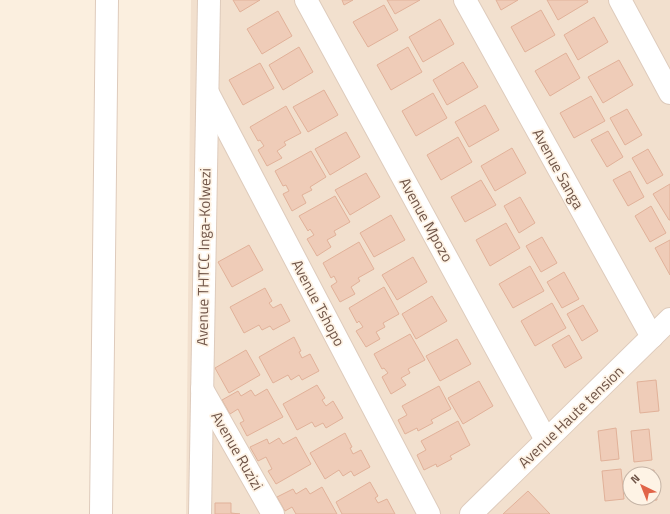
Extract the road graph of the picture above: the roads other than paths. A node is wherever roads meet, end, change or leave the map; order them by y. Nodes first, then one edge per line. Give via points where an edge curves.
1 (107, 0) edge
2 (209, 0) edge
3 (306, 0) edge
4 (465, 0) edge
5 (620, 0) edge
6 (207, 92) junction
7 (670, 93) edge
8 (670, 319) edge
9 (652, 337) junction
10 (201, 388) junction
11 (546, 440) junction
12 (101, 514) edge
13 (200, 514) edge
14 (273, 514) edge
15 (429, 514) edge
16 (471, 514) edge

1 - 12 lane
2 - 6 lane, Avenue THTCC Inga-Kolwezi
3 - 11 lane, Avenue Mpozo
4 - 9 lane, Avenue Sanga
5 - 7 lane
6 - 10 lane, Avenue THTCC Inga-Kolwezi
6 - 15 lane, Avenue Tshopo
8 - 9 lane, Avenue Haute tension
9 - 11 lane, Avenue Haute tension
10 - 13 lane, Avenue THTCC Inga-Kolwezi
10 - 14 lane, Avenue Ruzizi
11 - 16 lane, Avenue Haute tension

